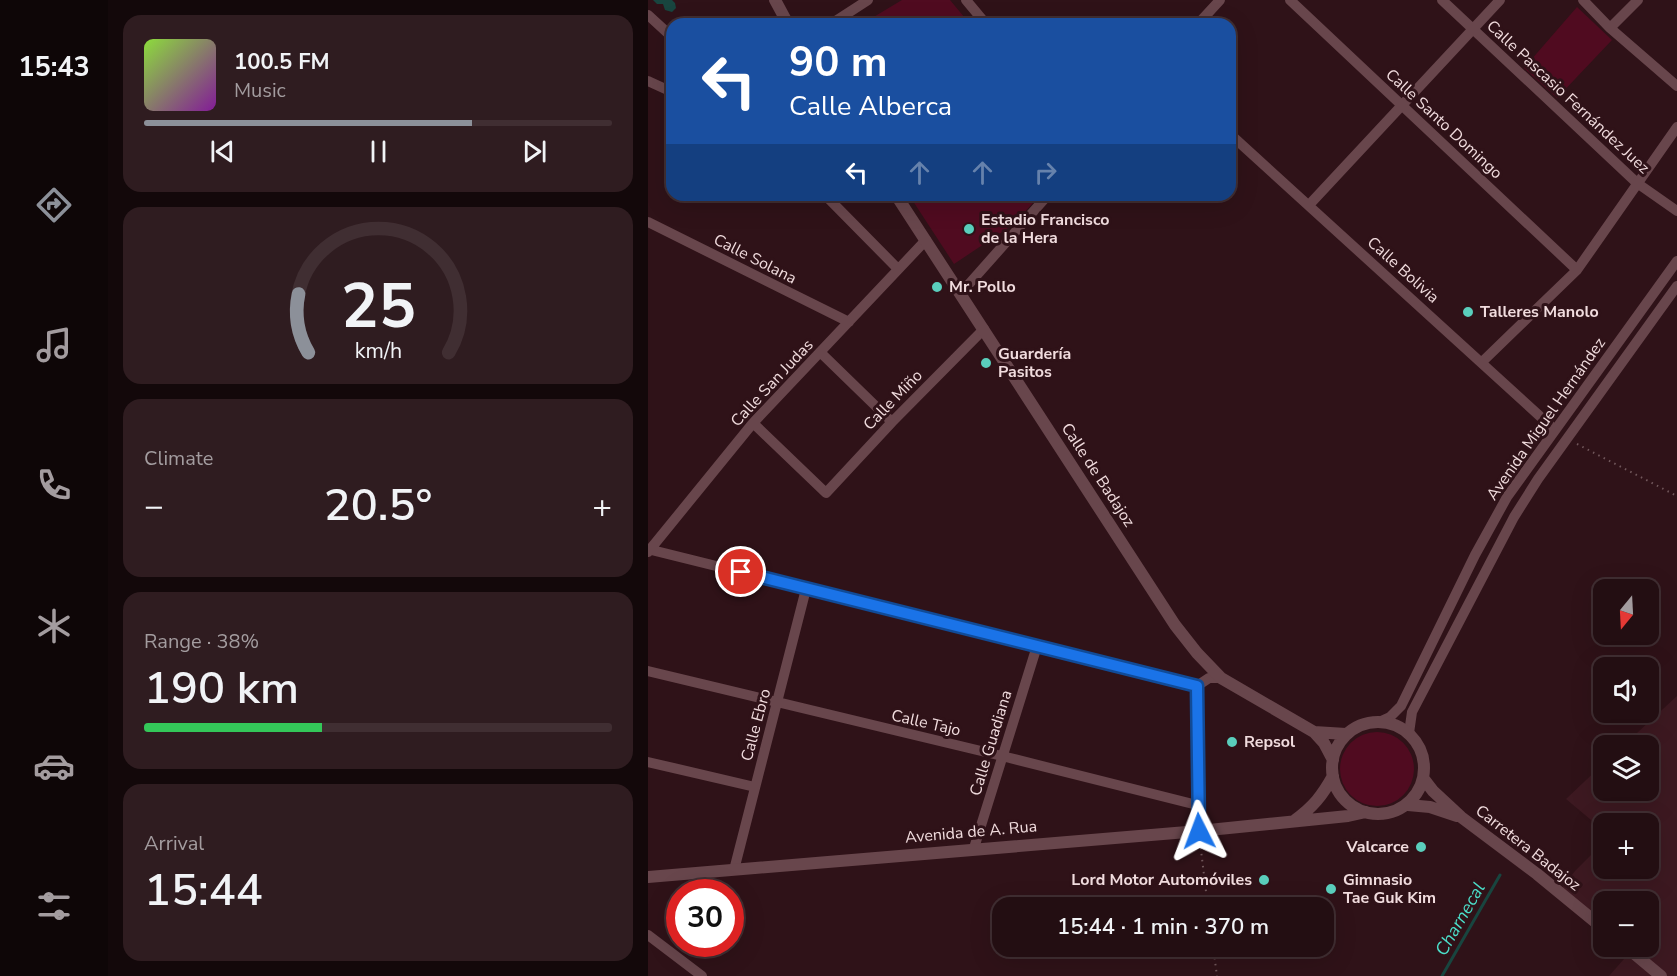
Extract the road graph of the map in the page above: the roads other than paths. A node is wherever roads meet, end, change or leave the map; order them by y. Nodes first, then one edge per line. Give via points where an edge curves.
1 (775, 0) edge
2 (868, 0) edge
3 (966, 0) edge
4 (1220, 0) edge
5 (1290, 0) edge
6 (1442, 0) edge
7 (1500, 0) edge
8 (1582, 0) edge
9 (1638, 0) edge
10 (648, 15) edge
11 (785, 18) edge
12 (840, 18) edge
13 (981, 18) edge
14 (1204, 18) edge
15 (1610, 28) junction
16 (1473, 29) junction
17 (666, 32) edge
18 (648, 81) edge
19 (1677, 86) edge
20 (666, 89) edge
21 (1402, 105) junction
22 (1677, 128) edge
23 (1236, 139) edge
24 (1637, 183) junction
25 (831, 201) edge
26 (900, 201) edge
27 (1043, 201) edge
28 (1310, 206) junction
29 (1677, 211) edge
30 (648, 222) edge
31 (926, 240) junction
32 (1677, 261) edge
33 (897, 268) junction
34 (1577, 270) junction
35 (1677, 286) edge
36 (961, 292) junction
37 (849, 322) junction
38 (984, 329) junction
39 (820, 352) junction
40 (1482, 362) junction
41 (892, 422) junction
42 (753, 423) junction
43 (1555, 430) junction
44 (648, 550) edge
45 (807, 589) junction
46 (1037, 646) junction
47 (648, 671) edge
48 (1221, 678) junction
49 (1197, 686) junction
50 (777, 703) junction
51 (1379, 722) junction
52 (1314, 732) junction
53 (1409, 733) junction
54 (1346, 734) junction
55 (1002, 756) junction
56 (1333, 760) junction
57 (648, 762) edge
58 (1333, 776) junction
59 (1423, 778) junction
60 (755, 788) junction
61 (1197, 805) junction
62 (1408, 805) junction
63 (1366, 812) junction
64 (1461, 817) junction
65 (1294, 820) junction
66 (1199, 831) junction
67 (974, 848) junction
68 (734, 870) junction
69 (649, 877) edge
70 (1593, 920) edge
71 (648, 935) edge
72 (1638, 957) edge
73 (702, 976) edge
74 (1661, 976) edge

1 - 11 street
2 - 12 street
3 - 13 street
4 - 14 street
5 - 21 street, Calle Santo Domingo
6 - 16 street, Calle Pascasio Fernández Juez
7 - 16 street
8 - 15 street
9 - 15 street
10 - 17 street
15 - 19 street
16 - 21 street
16 - 24 street, Calle Pascasio Fernández Juez
18 - 20 street
21 - 28 street
21 - 34 street, Calle Santo Domingo
22 - 24 street
23 - 28 street, Calle Bolivia
24 - 29 street, Calle Pascasio Fernández Juez
24 - 34 street
25 - 33 street
26 - 31 street, Calle de Badajoz
27 - 36 street
28 - 40 street, Calle Bolivia
30 - 37 street, Calle Solana
31 - 33 street, Calle San Judas
31 - 36 street, Calle de Badajoz
32 - 43 street, Avenida Miguel Hernández
33 - 37 street, Calle San Judas
34 - 40 street
35 - 53 street, Avenida Miguel Hernández via 1514,517 1412,712
36 - 38 street, Calle de Badajoz
37 - 39 street, Calle San Judas
38 - 41 street, Calle Miño
38 - 48 street, Calle de Badajoz via 1175,625
39 - 41 street
39 - 42 street, Calle San Judas
40 - 43 street, Calle Bolivia
41 - 42 street, Calle Miño via 826,493
42 - 44 street, Calle San Judas
43 - 51 street, Avenida Miguel Hernández via 1507,496 1401,706
44 - 45 street
45 - 46 street
45 - 50 street, Calle Ebro
46 - 49 street
46 - 55 street, Calle Guadiana
47 - 50 street, Calle Tajo
48 - 49 street via 1209,678
48 - 52 street, Calle de Badajoz
49 - 61 street
50 - 55 street, Calle Tajo
50 - 60 street, Calle Ebro
51 - 53 street via 1399,725
51 - 54 street via 1359,725
52 - 54 street, Calle de Badajoz
52 - 56 street, Calle de Badajoz
53 - 59 street via 1421,749
54 - 56 street via 1336,747
55 - 61 street, Calle Tajo
55 - 67 street, Calle Guadiana
56 - 58 street
57 - 60 street
58 - 63 street via 1339,793 1350,805
58 - 65 street via 1312,808
59 - 62 street
59 - 64 street, Carretera Badajoz
60 - 68 street, Calle Ebro
61 - 66 street
62 - 63 street via 1380,814
62 - 64 street, Carretera Badajoz
63 - 65 street, Avenida de A. Rua
64 - 70 street, Carretera Badajoz
65 - 66 street, Avenida de A. Rua
66 - 67 street, Avenida de A. Rua
67 - 68 street, Avenida de A. Rua
68 - 69 street, Avenida de A. Rua
71 - 73 street
72 - 74 street

